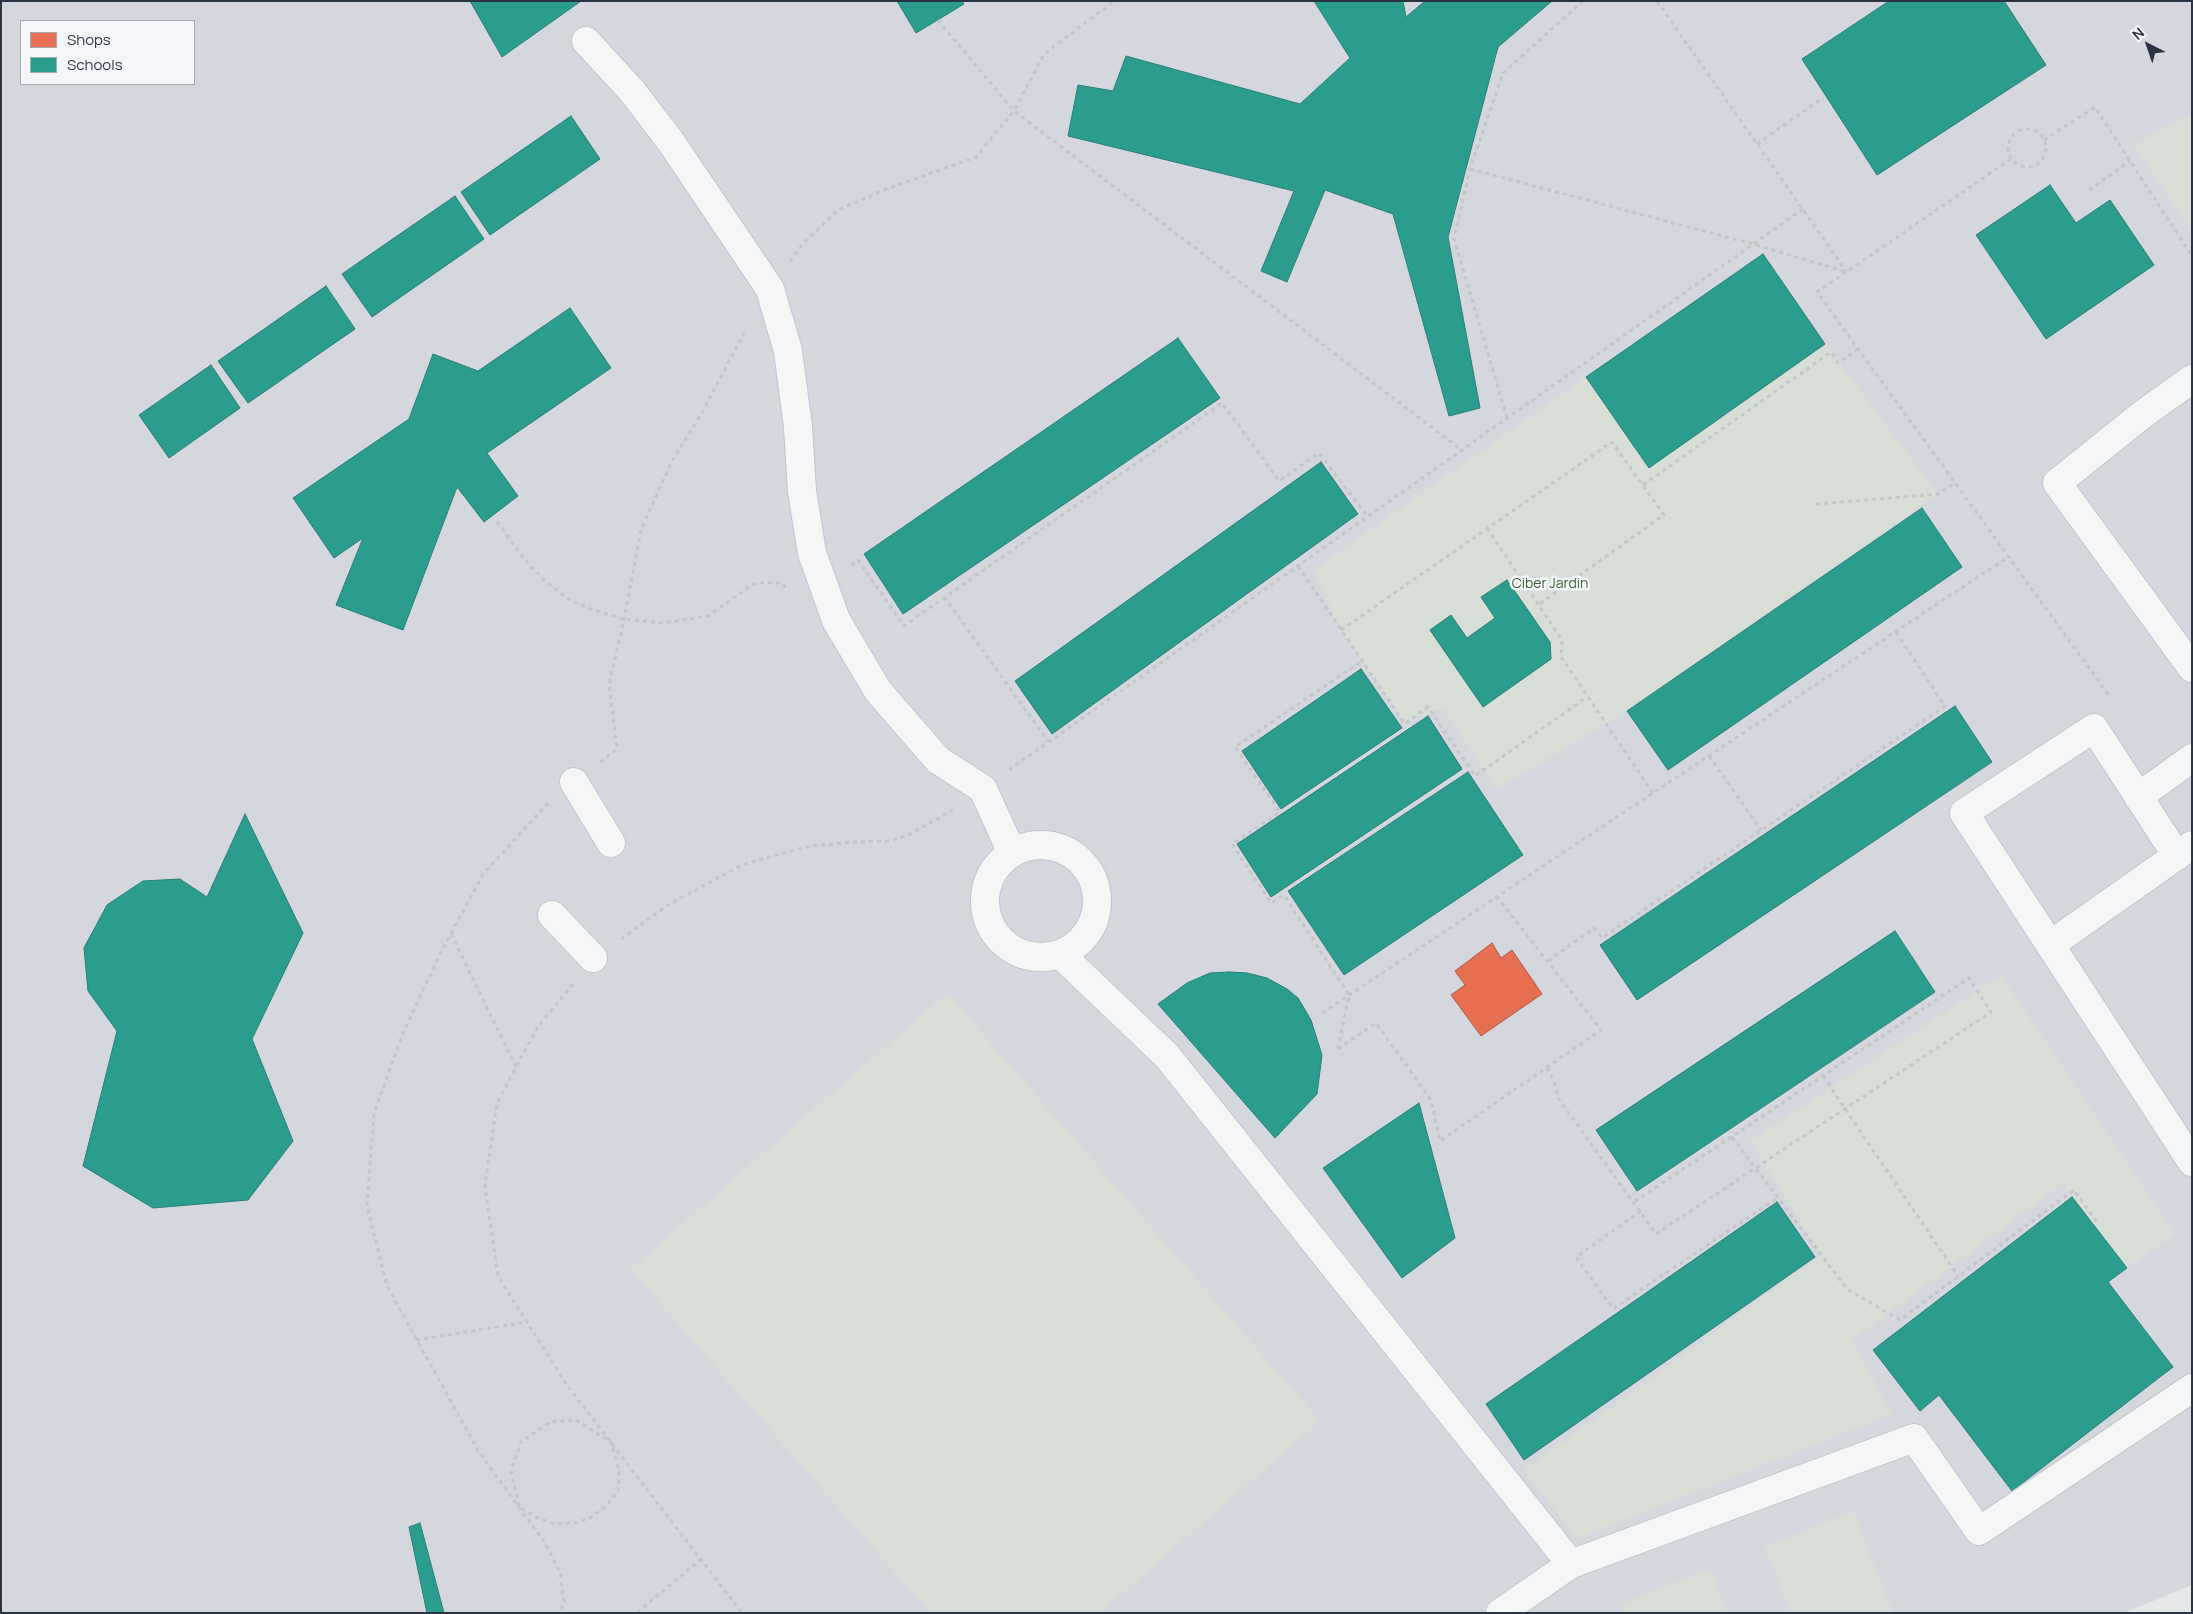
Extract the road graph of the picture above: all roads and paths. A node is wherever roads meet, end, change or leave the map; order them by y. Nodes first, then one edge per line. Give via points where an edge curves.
1 (1114, 1) edge
2 (1584, 1) edge
3 (1658, 1) edge
4 (938, 20) dead end
5 (586, 41) dead end
6 (1824, 98) dead end
7 (1014, 111) junction
8 (2044, 140) junction
9 (1757, 144) junction
10 (2012, 160) junction
11 (2130, 160) junction
12 (1470, 169) junction
13 (2089, 190) dead end
14 (1803, 209) junction
15 (1753, 244) junction
16 (2192, 256) edge
17 (770, 289) junction
18 (1858, 349) junction
19 (2192, 379) edge
20 (1507, 418) junction
21 (1462, 450) junction
22 (1955, 483) junction
23 (1642, 485) junction
24 (1816, 504) dead end
25 (1368, 517) junction
26 (497, 522) dead end
27 (1487, 528) junction
28 (2008, 557) junction
29 (858, 560) dead end
30 (1298, 566) junction
31 (795, 598) dead end
32 (944, 598) junction
33 (1538, 605) junction
34 (624, 619) junction
35 (1341, 630) junction
36 (1896, 632) junction
37 (1362, 661) junction
38 (2192, 668) edge
39 (1587, 697) junction
40 (2110, 698) dead end
41 (1048, 742) junction
42 (1710, 756) junction
43 (2192, 758) edge
44 (574, 782) junction
45 (983, 789) junction
46 (1653, 794) junction
47 (2138, 798) junction
48 (1761, 830) junction
49 (611, 843) dead end
50 (2184, 851) edge
51 (1012, 854) junction
52 (1497, 897) junction
53 (552, 915) dead end
54 (451, 934) junction
55 (2050, 945) junction
56 (1060, 954) junction
57 (594, 958) junction
58 (1548, 961) junction
59 (1349, 994) junction
60 (1322, 1013) dead end
61 (516, 1067) junction
62 (1547, 1068) junction
63 (1823, 1076) junction
64 (1845, 1109) junction
65 (1732, 1137) junction
66 (2192, 1162) edge
67 (1755, 1168) junction
68 (1777, 1198) junction
69 (1634, 1202) junction
70 (1641, 1211) junction
71 (2099, 1225) dead end
72 (1958, 1276) junction
73 (528, 1322) junction
74 (416, 1340) junction
75 (2192, 1388) edge
76 (611, 1442) junction
77 (520, 1507) junction
78 (700, 1559) junction
79 (1572, 1564) junction
80 (560, 1613) edge
81 (640, 1613) edge
82 (742, 1613) edge
83 (1500, 1613) edge

1 - 7 path via 1044,54
2 - 12 path via 1503,73
3 - 9 path
4 - 7 path
5 - 17 street via 672,142
6 - 9 path
7 - 17 path via 976,157 838,210 804,244
7 - 21 path
8 - 10 path via 2045,152 2039,163 2022,166
8 - 10 path via 2029,129 2017,132 2008,148
8 - 11 path via 2095,107
9 - 14 path
10 - 18 path via 1817,292
11 - 13 path
11 - 16 path
12 - 15 path
12 - 20 path via 1454,239
14 - 15 path
14 - 15 path via 1846,272
15 - 20 path
17 - 34 path via 671,463 641,530
17 - 45 street via 788,351 802,491 812,553 836,620 878,691 938,760
18 - 22 path
18 - 23 path via 1838,363 1831,352
19 - 38 street via 2057,483
20 - 21 path
21 - 25 path
22 - 24 path via 1938,494
22 - 28 path
23 - 27 path via 1612,442
23 - 33 path via 1664,515
25 - 30 path
25 - 32 path via 1319,453 1279,481 1222,403
26 - 34 path via 524,559 560,593 590,609
27 - 33 path
27 - 35 path
28 - 36 path
28 - 40 path
29 - 32 path via 904,626
30 - 35 path
30 - 41 path
31 - 34 path via 782,584 764,582 752,585 708,616 663,623
32 - 41 path
33 - 39 path via 1562,640 1561,657
34 - 44 path via 609,685 617,749
35 - 37 path
36 - 42 path
36 - 48 path via 1945,706
37 - 39 path via 1405,724 1428,708 1474,776
37 - 59 path via 1235,747 1280,812 1232,844 1271,903 1284,895
39 - 46 path
41 - 45 path
42 - 46 path
42 - 48 path
43 - 47 street
44 - 49 street
44 - 54 path via 544,806 483,874
45 - 51 street
45 - 57 path via 955,809 908,835 889,841 805,847 742,865 668,905
46 - 52 path
47 - 50 street
47 - 55 street via 2094,728 1964,813
48 - 58 path via 1602,938 1594,928
50 - 55 street
51 - 56 street via 998,865 989,881 985,899 995,934 1008,947 1024,955 1042,958
51 - 56 street via 1030,846 1048,845 1082,861 1092,877 1097,895 1096,914 1089,931 1076,945
52 - 58 path
52 - 59 path
53 - 57 street
54 - 61 path
54 - 74 path via 403,1033 374,1113 367,1206 387,1286
55 - 66 street
56 - 79 street via 1167,1056
57 - 61 path via 537,1028
58 - 62 path via 1601,1030
59 - 60 path
59 - 62 path via 1338,1049 1376,1022 1431,1100 1440,1142
61 - 73 path via 497,1103 485,1186 498,1276
62 - 69 path via 1558,1098
63 - 64 path
63 - 64 path via 1969,978 1991,1012
63 - 65 path
64 - 67 path
64 - 72 path
65 - 67 path
65 - 69 path
67 - 68 path
67 - 70 path via 1656,1234
68 - 70 path via 1614,1309 1576,1257
68 - 72 path via 1847,1290 1900,1320
69 - 70 path
71 - 72 path via 2074,1190
73 - 74 path
73 - 76 path via 566,1384
74 - 77 path via 479,1452
75 - 79 street via 1979,1531 1914,1438
76 - 77 path via 619,1470 618,1492 590,1518 576,1523 554,1524
76 - 77 path via 576,1420 550,1422 521,1442 511,1471
76 - 78 path
77 - 80 path via 560,1572 564,1601
78 - 81 path
78 - 82 path
79 - 83 street

